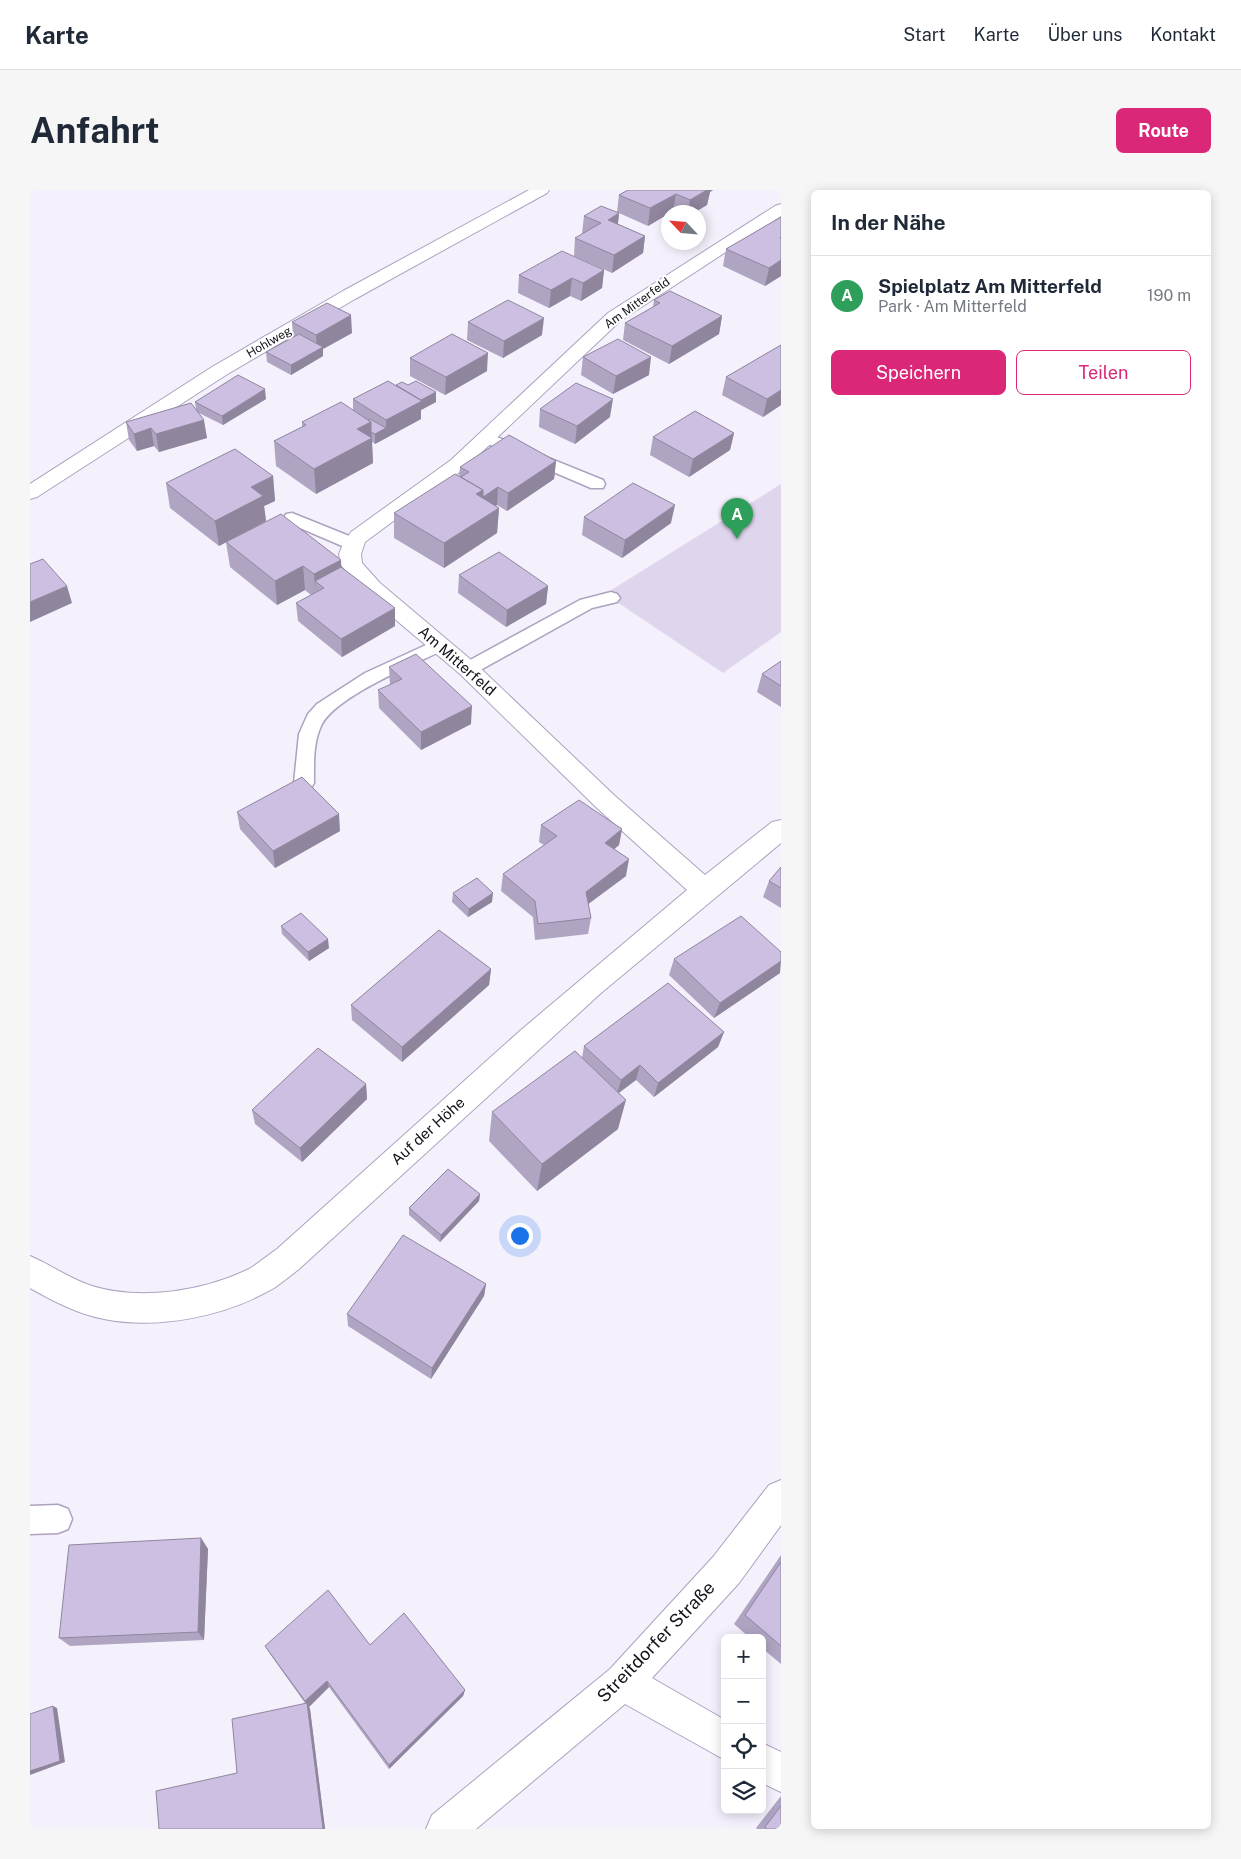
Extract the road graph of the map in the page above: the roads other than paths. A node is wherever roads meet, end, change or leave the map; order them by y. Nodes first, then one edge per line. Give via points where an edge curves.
1 (541, 190) edge
2 (781, 209) edge
3 (487, 438) junction
4 (597, 484) dead end
5 (30, 493) edge
6 (292, 518) dead end
7 (353, 544) junction
8 (611, 598) dead end
9 (439, 645) junction
10 (468, 669) junction
11 (304, 783) edge
12 (781, 829) edge
13 (703, 890) junction
14 (30, 1271) edge
15 (781, 1496) edge
16 (58, 1518) dead end
17 (30, 1520) edge
18 (623, 1682) junction
19 (721, 1739) edge
20 (766, 1764) edge
21 (781, 1773) edge
22 (446, 1829) edge

1 - 5 street, Hohlweg via 348,295 227,366
2 - 3 street, Am Mitterfeld via 614,317
3 - 4 lane
3 - 7 street, Am Mitterfeld via 441,477 365,531
6 - 7 lane
7 - 9 street, Am Mitterfeld via 350,554 359,575
8 - 10 lane via 586,604
9 - 10 street, Am Mitterfeld
9 - 11 lane via 355,688 315,718 305,745
10 - 13 street, Am Mitterfeld
12 - 13 street, Auf der Höhe
13 - 14 street, Auf der Höhe via 457,1104 288,1259 260,1279 201,1300 136,1307 103,1304 78,1296
15 - 18 street, Streitdorfer Straße via 726,1570
16 - 17 lane
18 - 19 street
18 - 22 street, Streitdorfer Straße
20 - 21 street

